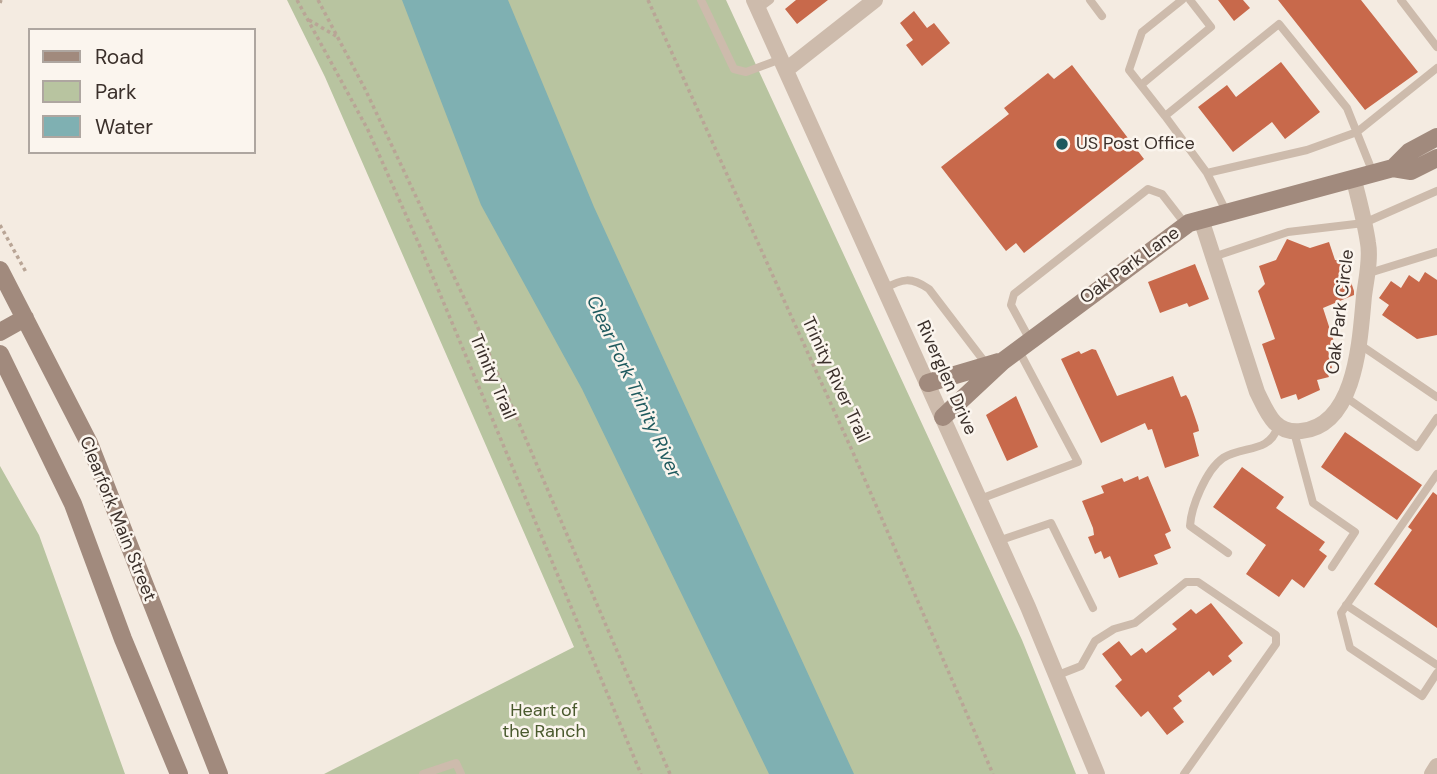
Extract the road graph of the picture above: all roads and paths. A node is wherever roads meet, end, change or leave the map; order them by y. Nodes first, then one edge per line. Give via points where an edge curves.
1 (297, 0) edge
2 (318, 0) edge
3 (648, 0) edge
4 (701, 0) edge
5 (876, 0) edge
6 (1090, 0) edge
7 (1182, 0) edge
8 (1190, 0) edge
9 (1401, 0) edge
10 (761, 3) edge
11 (1102, 16) dead end
12 (307, 19) junction
13 (338, 38) junction
14 (1437, 47) edge
15 (784, 64) junction
16 (1437, 68) edge
17 (1141, 85) junction
18 (1165, 116) junction
19 (1357, 132) junction
20 (1437, 137) edge
21 (1437, 158) edge
22 (1393, 168) junction
23 (1208, 173) junction
24 (1373, 174) junction
25 (1354, 180) junction
26 (1437, 191) edge
27 (1226, 211) junction
28 (1193, 222) junction
29 (1364, 223) junction
30 (0, 225) edge
31 (1437, 252) edge
32 (1213, 257) junction
33 (0, 270) edge
34 (27, 274) dead end
35 (1366, 274) junction
36 (884, 289) junction
37 (25, 318) junction
38 (0, 332) edge
39 (1359, 344) junction
40 (1024, 345) junction
41 (0, 354) edge
42 (995, 363) junction
43 (928, 383) junction
44 (1344, 396) junction
45 (1437, 397) edge
46 (943, 417) junction
47 (1437, 418) edge
48 (1278, 427) junction
49 (1294, 432) junction
50 (1437, 474) edge
51 (980, 499) junction
52 (998, 541) junction
53 (1228, 554) dead end
54 (1332, 567) dead end
55 (1346, 605) junction
56 (1093, 608) dead end
57 (1437, 665) edge
58 (1437, 673) edge
59 (1058, 675) junction
60 (1437, 766) edge
61 (179, 774) edge
62 (219, 774) edge
63 (423, 774) edge
64 (461, 774) edge
65 (641, 774) edge
66 (670, 774) edge
67 (993, 774) edge
68 (1097, 774) edge
69 (1184, 774) edge
70 (1432, 774) edge

1 - 12 path, Trinity Trail
2 - 13 path
3 - 67 path, Trinity River Trail
4 - 15 lane via 734,69 746,72
5 - 15 street
6 - 11 lane
7 - 17 lane via 1142,33 1129,70
8 - 17 lane via 1211,27
9 - 14 lane
10 - 15 street, Riverglen Drive
12 - 13 path
12 - 65 path, Trinity Trail via 368,130 422,251
13 - 66 path via 475,321
15 - 36 street, Riverglen Drive
16 - 19 lane
17 - 18 lane
18 - 19 lane via 1279,24 1347,108
18 - 23 lane
19 - 23 lane via 1307,150
19 - 24 lane
20 - 22 street, Oak Park Lane via 1409,152
21 - 22 street, Oak Park Lane via 1411,172
22 - 24 street, Oak Park Lane
23 - 27 lane
24 - 25 street, Oak Park Lane
25 - 27 street, Oak Park Lane
25 - 29 street, Oak Park Circle
26 - 29 lane
27 - 28 street, Oak Park Lane
28 - 32 street
28 - 40 street, Oak Park Lane
28 - 40 lane via 1162,194 1148,189 1014,294 1011,305
29 - 32 lane via 1288,232
29 - 35 street, Oak Park Circle via 1369,246
30 - 34 path
31 - 35 lane
32 - 48 street via 1257,392
33 - 37 street, Clearfork Main Street
35 - 39 street, Oak Park Circle
36 - 42 lane via 902,279 929,289
36 - 43 street, Riverglen Drive
37 - 38 street
37 - 62 street, Clearfork Main Street via 94,455
39 - 44 street, Oak Park Circle via 1354,378
39 - 45 lane
40 - 42 street, Oak Park Lane
40 - 51 lane via 1078,462
41 - 61 street, Clearfork Main Street via 54,459
42 - 43 street, Oak Park Lane
42 - 46 street, Oak Park Lane
43 - 46 street, Riverglen Drive
44 - 47 lane via 1417,447
44 - 49 street, Oak Park Circle via 1315,427
46 - 51 street, Riverglen Drive
48 - 49 street
48 - 53 lane via 1273,439 1262,447 1224,458 1191,506 1190,526
49 - 54 lane via 1313,502 1355,532
50 - 55 lane
51 - 52 street, Riverglen Drive
52 - 56 lane via 1051,523
52 - 59 street, Riverglen Drive
55 - 57 lane
55 - 58 lane via 1340,612 1350,648 1422,696
59 - 68 street, Riverglen Drive
59 - 69 lane via 1081,666 1095,641 1135,623 1186,582 1198,582 1276,635 1276,644
60 - 70 street
63 - 64 lane via 456,763

